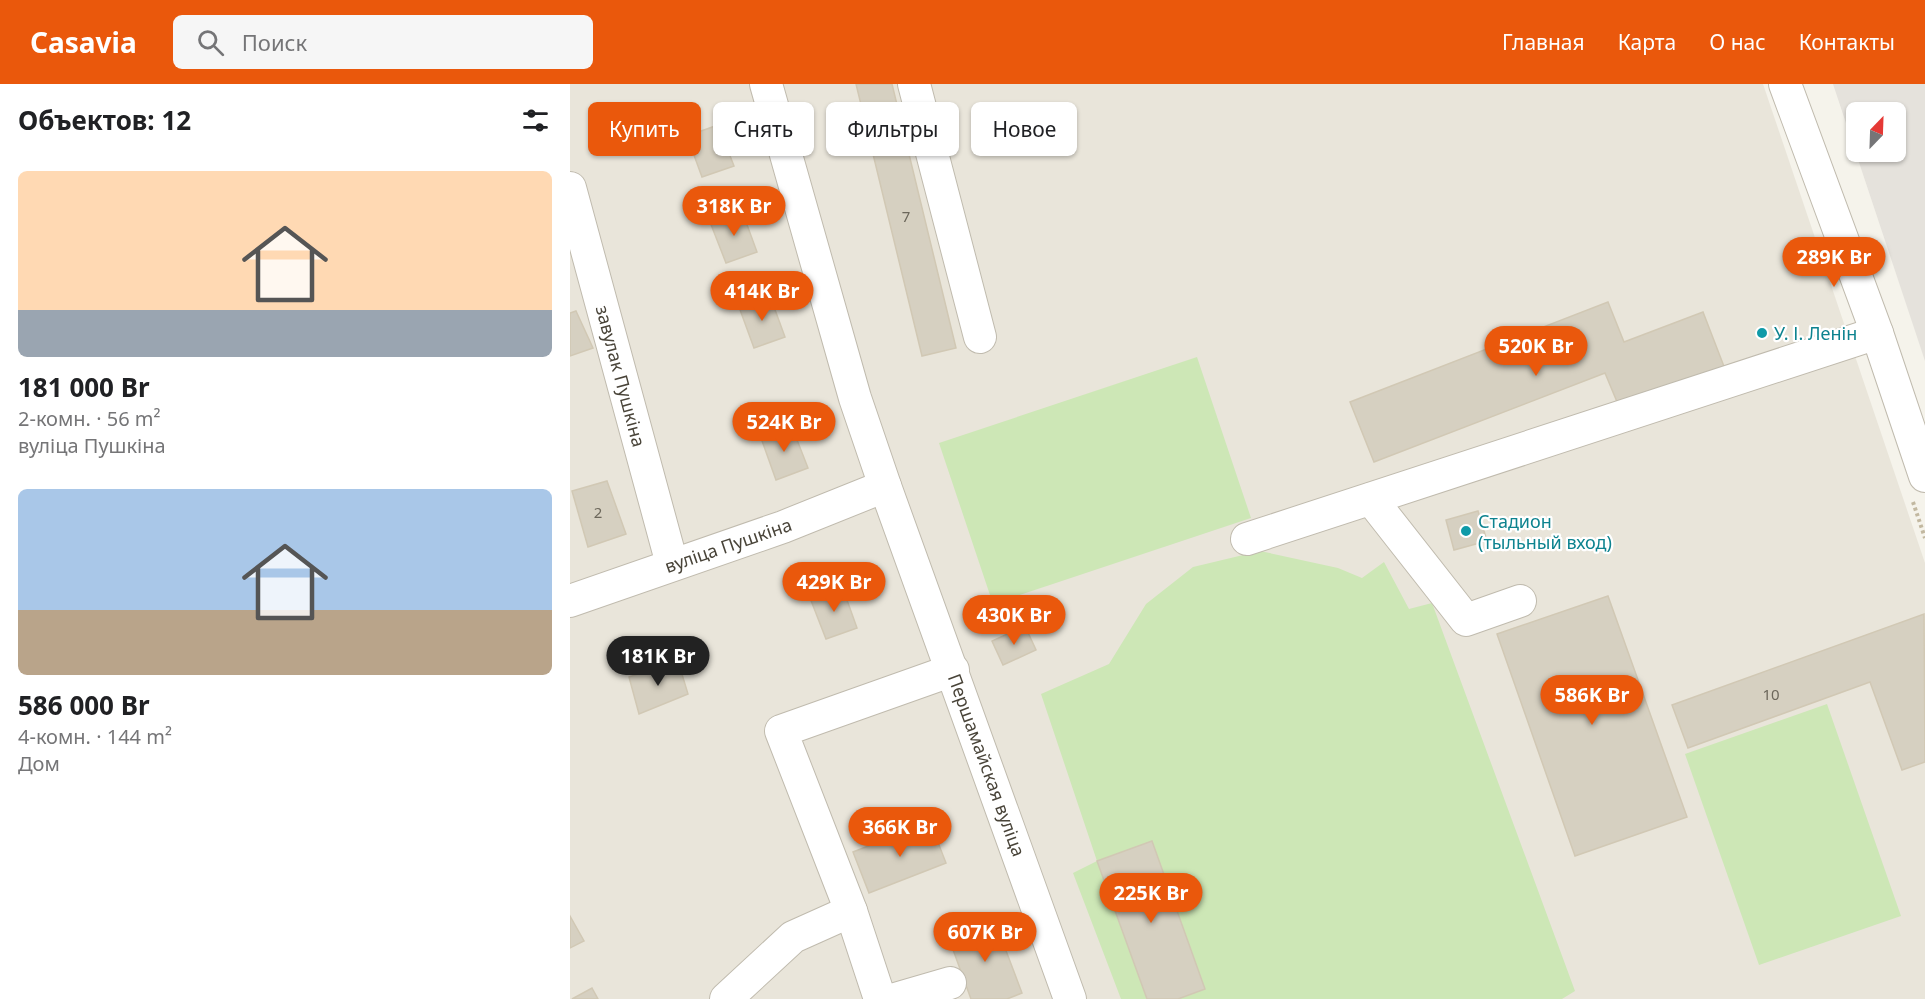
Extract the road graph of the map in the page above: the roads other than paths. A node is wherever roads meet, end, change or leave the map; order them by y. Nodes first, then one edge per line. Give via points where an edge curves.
1 (766, 84) edge
2 (914, 84) edge
3 (1785, 84) edge
4 (570, 188) edge
5 (1877, 333) junction
6 (980, 337) dead end
7 (1925, 476) edge
8 (885, 486) junction
9 (1371, 499) junction
10 (1247, 539) dead end
11 (672, 564) junction
12 (570, 601) edge
13 (1520, 601) dead end
14 (953, 670) junction
15 (851, 911) junction
16 (950, 983) dead end
17 (726, 999) edge
18 (880, 999) edge
19 (895, 999) edge
20 (1070, 999) edge

1 - 8 street, Першамайская вуліца via 855,398
2 - 6 street
3 - 5 street
4 - 11 street, завулак Пушкіна
5 - 7 street
5 - 9 street
8 - 11 street, вуліца Пушкіна via 783,527
8 - 14 street, Першамайская вуліца
9 - 10 street
9 - 13 street via 1466,620
11 - 12 street, вуліца Пушкіна
14 - 15 street via 782,731
14 - 20 street, Першамайская вуліца
15 - 17 street via 794,937
15 - 18 street
16 - 19 street

